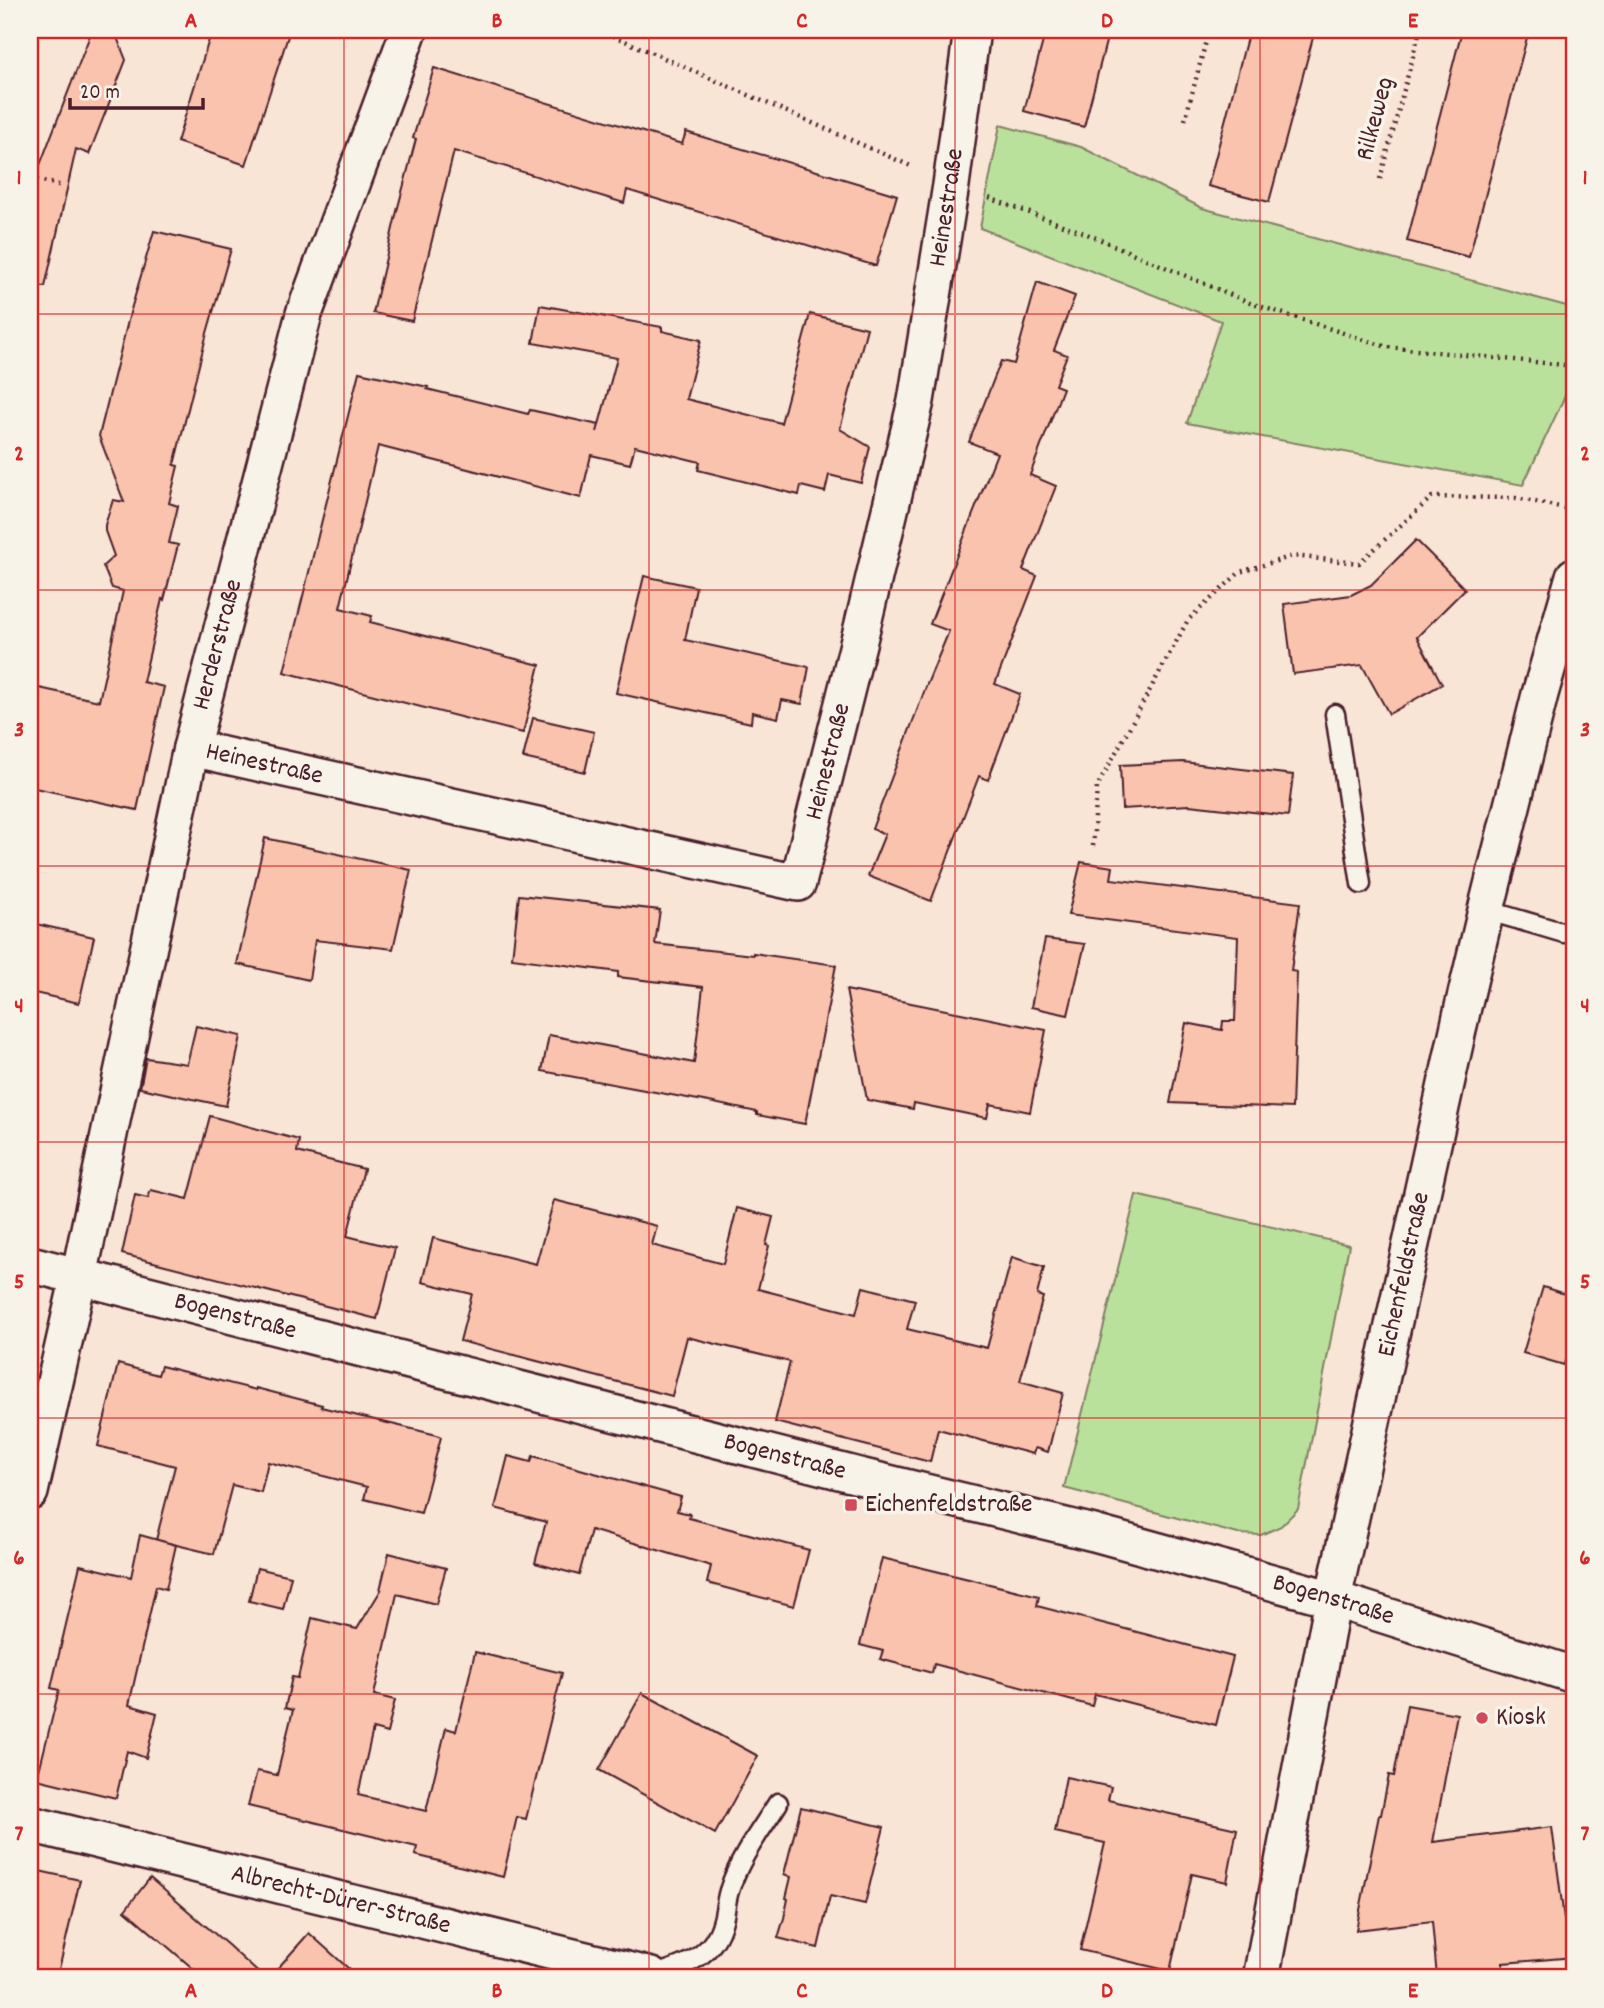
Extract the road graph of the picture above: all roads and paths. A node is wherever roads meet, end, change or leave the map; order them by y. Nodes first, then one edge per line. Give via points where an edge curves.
1 (410, 30) edge
2 (600, 30) edge
3 (972, 30) edge
4 (1209, 30) edge
5 (1420, 30) edge
6 (1185, 120) dead end
7 (30, 178) edge
8 (1380, 179) dead end
9 (951, 184) junction
10 (63, 186) dead end
11 (1574, 366) edge
12 (1574, 510) edge
13 (1574, 576) edge
14 (1335, 714) dead end
15 (191, 748) junction
16 (1093, 846) dead end
17 (1361, 884) dead end
18 (1486, 910) junction
19 (1574, 933) edge
20 (30, 1264) edge
21 (79, 1276) junction
22 (30, 1492) edge
23 (1333, 1599) junction
24 (1574, 1675) edge
25 (778, 1803) dead end
26 (30, 1824) edge
27 (651, 1976) joint
28 (1261, 1978) edge

1 - 15 street, Herderstraße via 304,314
2 - 9 path
3 - 9 street, Heinestraße
4 - 6 path
5 - 8 path, Rilkeweg
7 - 10 path
9 - 11 path via 1087,234 1250,303 1387,347
9 - 15 street, Heinestraße via 916,401 798,883
12 - 16 path via 1516,498 1432,497 1359,563 1293,556 1240,572 1188,620 1097,787
13 - 18 street, Eichenfeldstraße
14 - 17 lane
15 - 21 street, Herderstraße
18 - 19 lane
18 - 23 street, Eichenfeldstraße
20 - 21 street, Bogenstraße
21 - 22 street, Herderstraße
21 - 23 street, Bogenstraße via 1094,1532
23 - 24 street, Bogenstraße
23 - 28 street, Eichenfeldstraße
25 - 27 lane via 735,1876 711,1948 683,1966
26 - 27 street, Albrecht-Dürer-Straße

